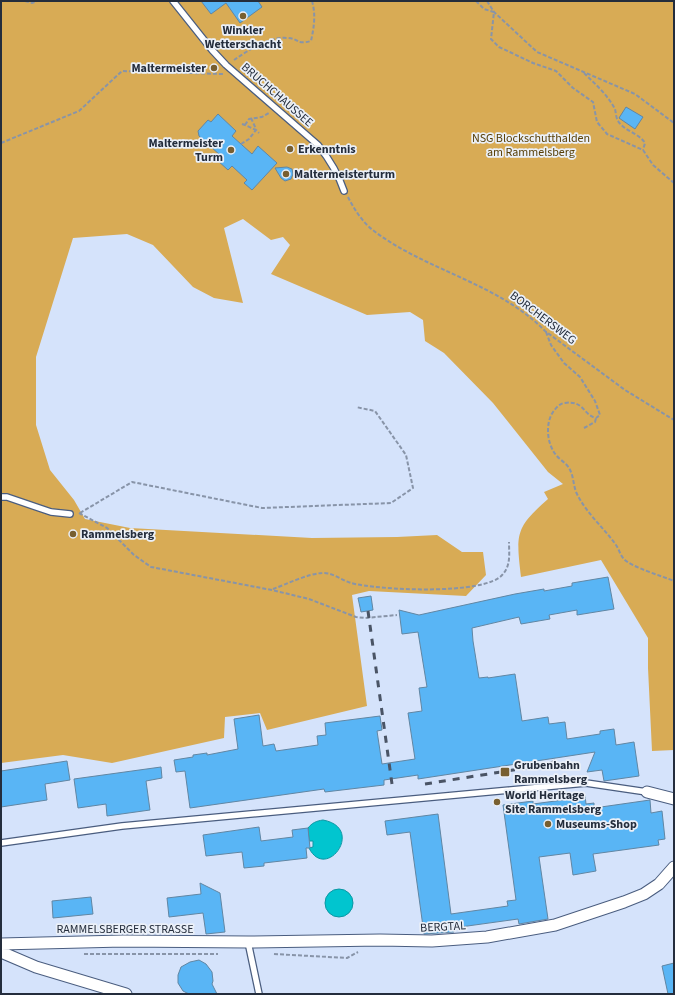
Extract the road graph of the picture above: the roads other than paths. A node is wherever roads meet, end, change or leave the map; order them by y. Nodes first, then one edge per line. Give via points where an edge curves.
1 (173, 1) edge
2 (344, 191) road end
3 (1, 497) edge
4 (70, 514) road end
5 (647, 792) joint
6 (674, 799) edge
7 (1, 843) edge
8 (674, 867) edge
9 (248, 942) junction
10 (1, 944) edge
11 (1, 952) edge
12 (113, 992) edge
13 (126, 994) edge
14 (259, 994) edge

1 - 2 lane, BRUCHCHAUSSEE via 212,50 236,75 318,145 330,159
3 - 4 lane via 51,512
5 - 6 street
5 - 7 lane via 586,783 122,826
8 - 9 street, BERGTAL via 659,884 644,894 624,902 555,925 487,937 432,941
9 - 10 street, RAMMELSBERGER STRASSE via 123,941
9 - 14 lane
11 - 12 street
12 - 13 street

